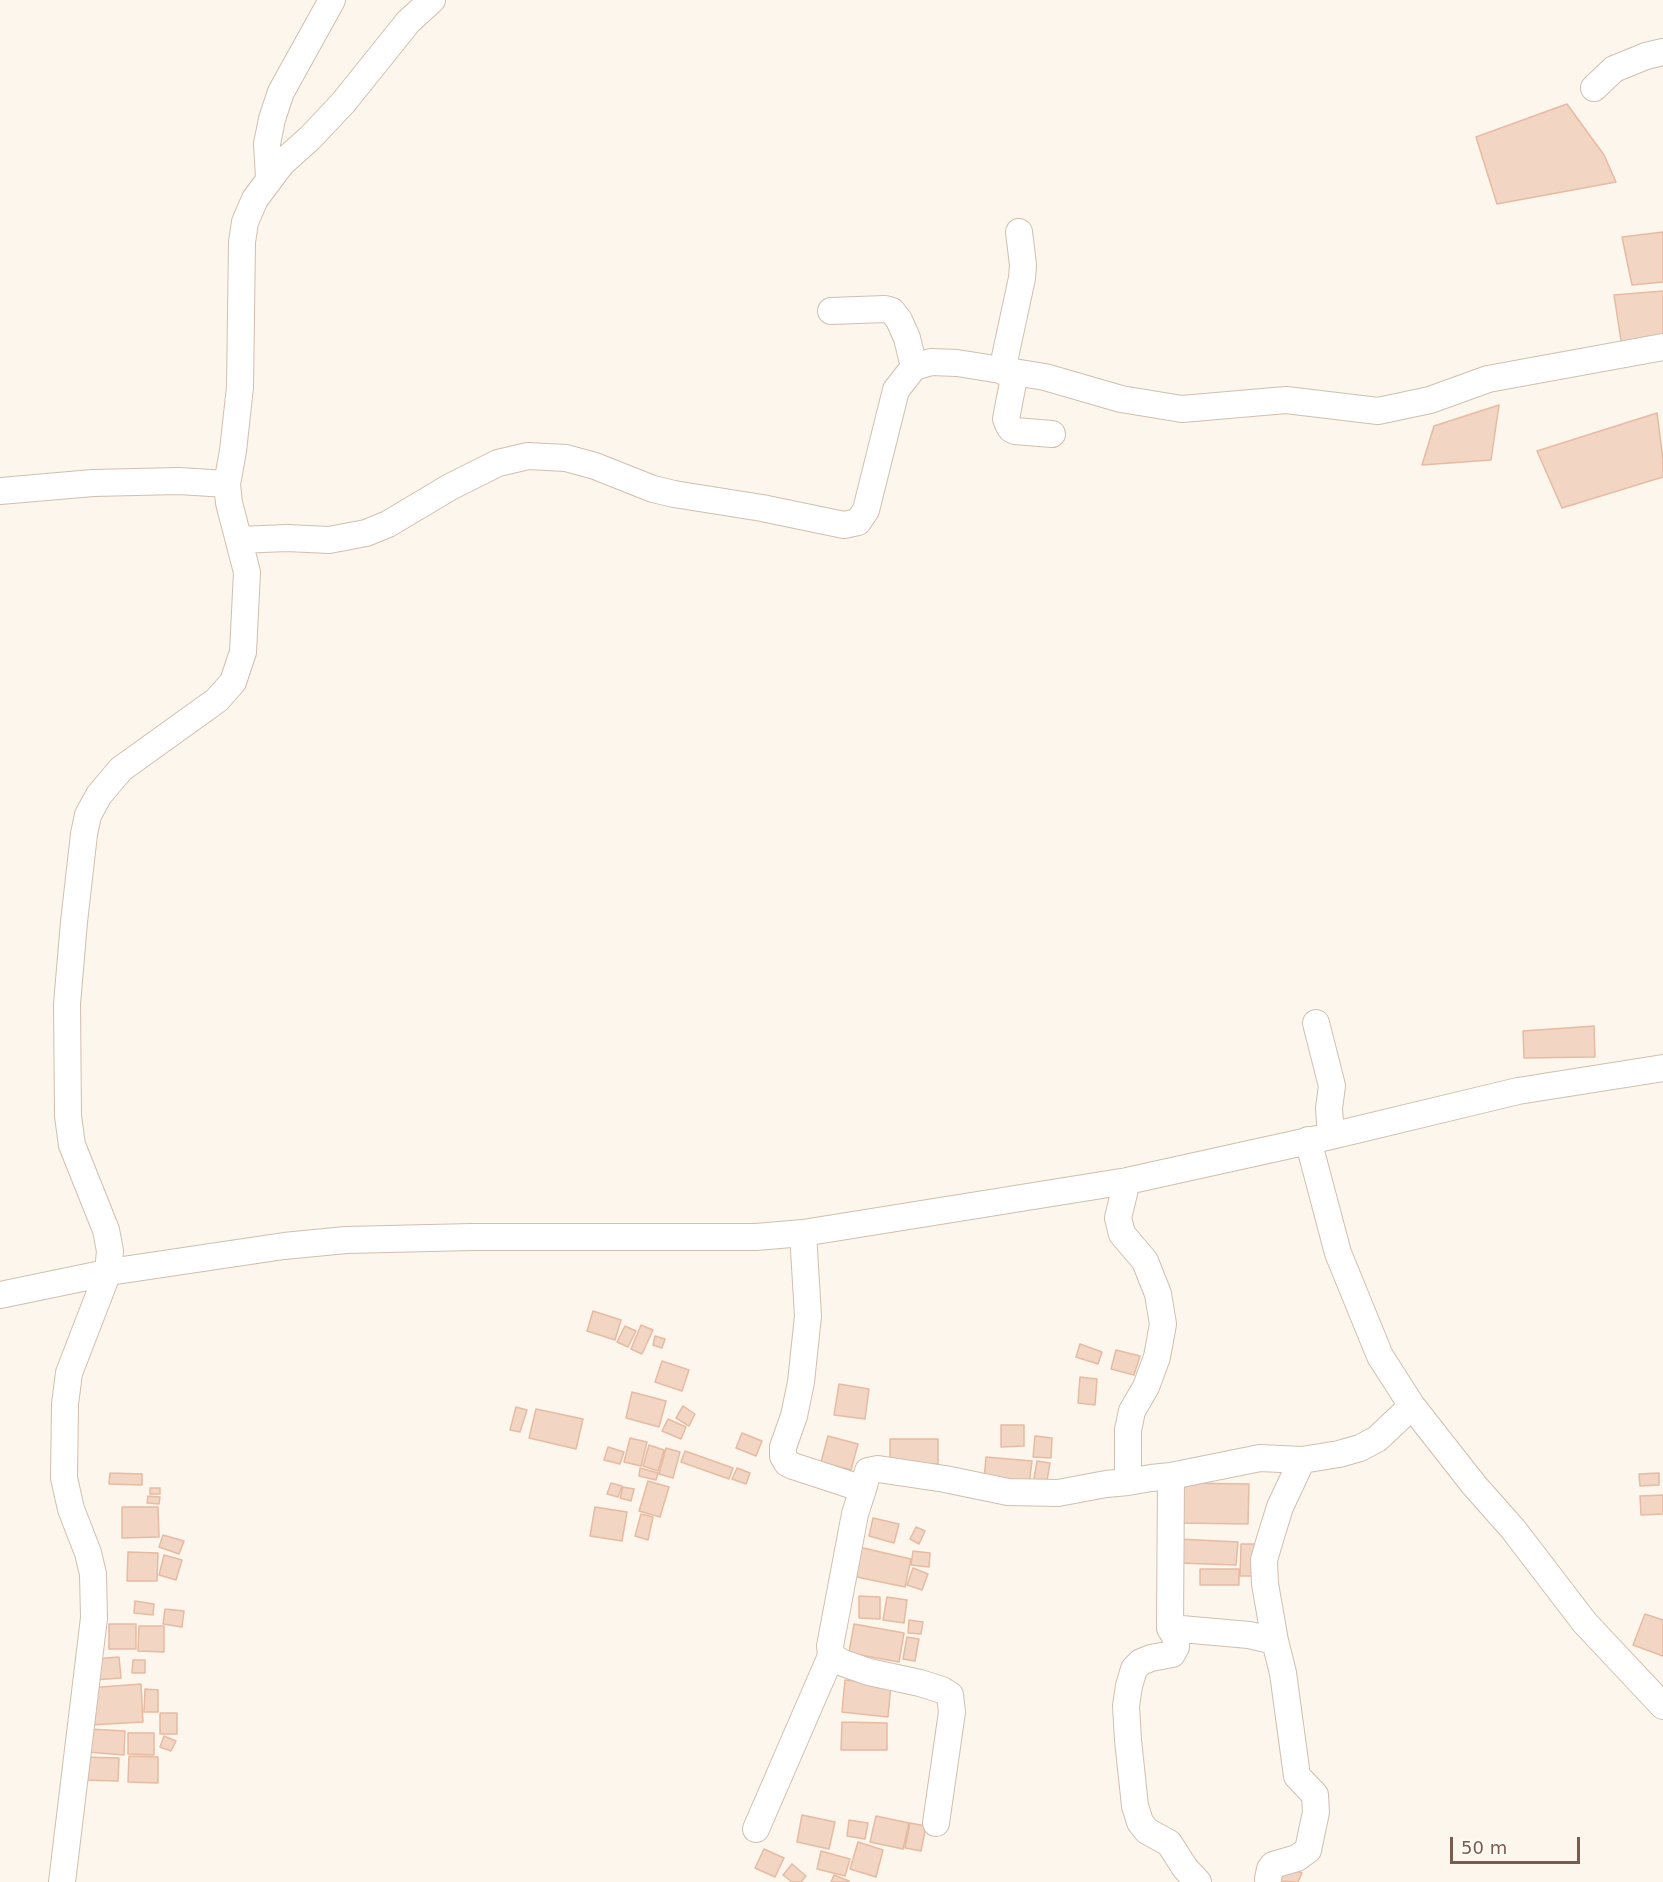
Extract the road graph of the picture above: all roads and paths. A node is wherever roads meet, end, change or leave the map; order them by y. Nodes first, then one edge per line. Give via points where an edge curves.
1 (332, 0) edge
2 (432, 0) edge
3 (1663, 52) edge
4 (1594, 88) dead end
5 (269, 178) junction
6 (1020, 232) dead end
7 (831, 311) dead end
8 (1663, 347) edge
9 (914, 368) junction
10 (1008, 372) junction
11 (1052, 434) dead end
12 (227, 484) junction
13 (0, 491) edge
14 (239, 540) junction
15 (1316, 1023) dead end
16 (1663, 1068) edge
17 (1320, 1138) junction
18 (1126, 1181) junction
19 (803, 1233) junction
20 (108, 1272) junction
21 (0, 1295) edge
22 (1412, 1406) junction
23 (1302, 1460) junction
24 (1171, 1476) junction
25 (1128, 1482) junction
26 (863, 1489) junction
27 (1170, 1628) junction
28 (1275, 1641) junction
29 (831, 1656) junction
30 (1663, 1705) edge
31 (936, 1823) dead end
32 (756, 1829) dead end
33 (1268, 1879) dead end
34 (62, 1882) edge
35 (1198, 1882) edge

1 - 5 street via 281,92 267,144
2 - 5 street via 408,22 343,103
3 - 4 street via 1614,69
5 - 12 street via 245,222 242,242 240,387
6 - 10 street via 1022,278
7 - 9 street via 892,311 907,338
8 - 10 street via 1488,380 1430,400 1378,411 1286,400 1182,409
9 - 10 street via 931,362 957,363
9 - 14 street via 896,390 866,510 858,522 844,525 674,494 595,465 566,458 528,456 498,463 366,533 329,540
10 - 11 street via 1006,418 1011,429
12 - 13 street via 93,483
12 - 14 street
14 - 20 street via 247,572 243,652 233,682 217,700 121,769 99,795 88,815 84,834 67,1004 68,1116 72,1145 106,1230
15 - 17 street via 1332,1086
16 - 17 street via 1518,1091
17 - 18 street
17 - 22 street via 1338,1253 1380,1356
18 - 19 street
18 - 25 street via 1118,1218 1122,1234 1145,1261 1158,1294 1163,1324 1157,1357 1132,1411
19 - 20 street via 756,1238 346,1240
19 - 26 street via 808,1316 801,1382 783,1456 793,1466
20 - 21 street
20 - 34 street via 69,1373 64,1404 64,1478 93,1574 94,1618
22 - 23 street via 1377,1439 1360,1448
22 - 30 street via 1585,1623
23 - 24 street via 1260,1458
23 - 28 street via 1280,1507 1264,1560
24 - 25 street
24 - 27 street
25 - 26 street via 1058,1492 1008,1492 878,1469 868,1471
26 - 29 street via 855,1514
27 - 28 street
27 - 35 street via 1176,1638 1172,1654 1141,1662 1134,1669 1129,1686 1126,1706 1135,1806 1147,1832 1169,1844
28 - 33 street via 1297,1776 1315,1794 1316,1805 1308,1850 1297,1858 1273,1865
29 - 31 street via 860,1669 920,1683 950,1695 952,1712
29 - 32 street

